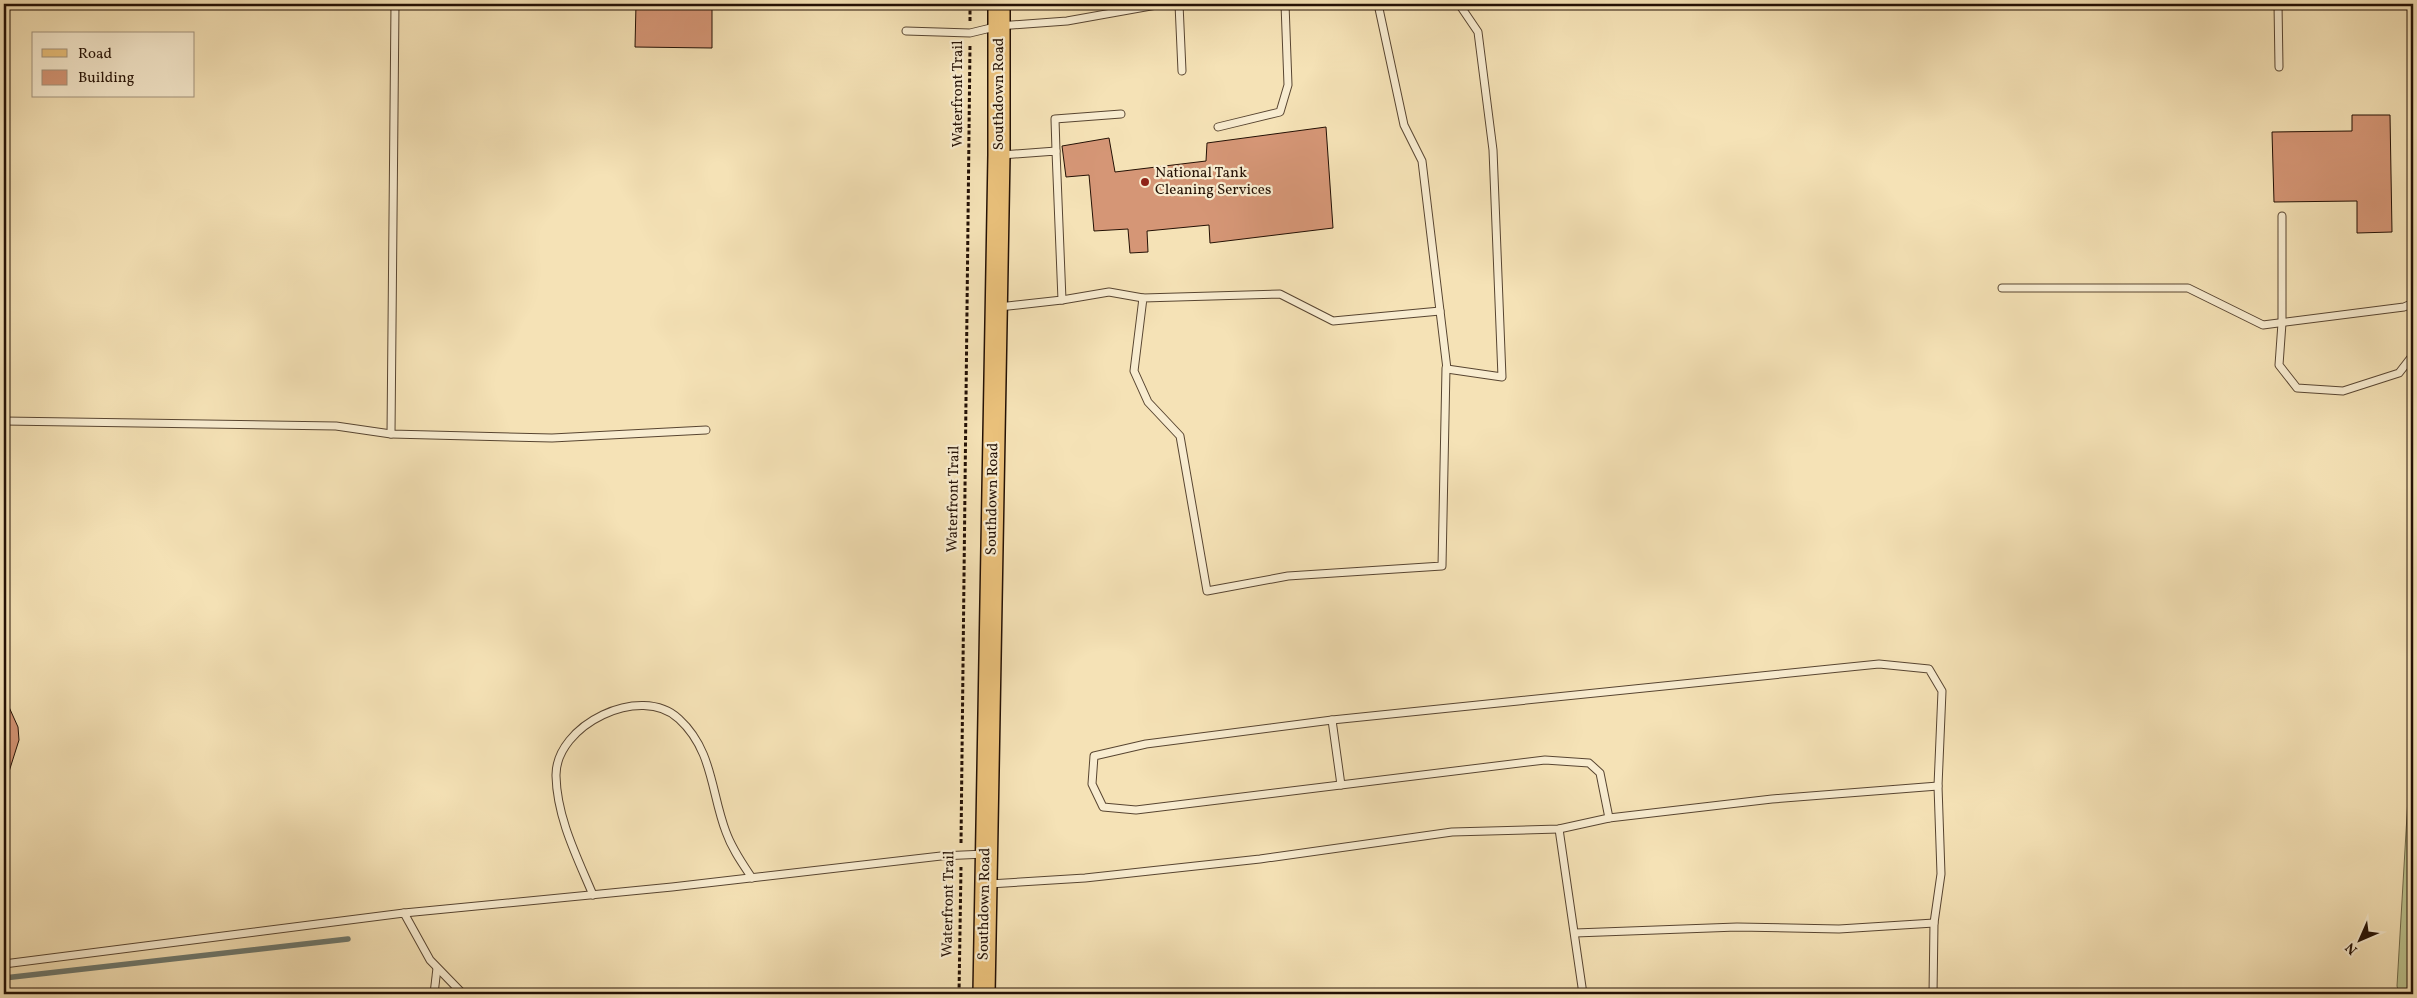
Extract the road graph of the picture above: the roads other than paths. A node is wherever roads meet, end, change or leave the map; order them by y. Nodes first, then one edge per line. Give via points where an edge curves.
1 (395, 4) edge
2 (999, 4) edge
3 (1162, 4) edge
4 (1179, 4) edge
5 (1285, 4) edge
6 (1378, 4) edge
7 (1459, 4) edge
8 (2278, 4) edge
9 (999, 26) junction
10 (906, 31) dead end
11 (2279, 67) dead end
12 (1182, 71) dead end
13 (1121, 114) dead end
14 (1218, 128) dead end
15 (1056, 151) junction
16 (999, 155) junction
17 (2282, 216) dead end
18 (2002, 288) dead end
19 (1143, 298) junction
20 (1062, 300) junction
21 (2413, 302) edge
22 (996, 307) junction
23 (1440, 311) junction
24 (2282, 323) junction
25 (2413, 355) edge
26 (1446, 368) junction
27 (4, 421) edge
28 (706, 430) dead end
29 (391, 434) junction
30 (1332, 720) junction
31 (1340, 785) junction
32 (1938, 786) junction
33 (1609, 818) junction
34 (1559, 829) junction
35 (986, 854) junction
36 (752, 878) junction
37 (986, 884) junction
38 (593, 895) junction
39 (404, 913) junction
40 (1934, 923) junction
41 (1575, 933) junction
42 (4, 964) edge
43 (437, 968) junction
44 (434, 994) edge
45 (464, 994) edge
46 (984, 994) edge
47 (1583, 994) edge
48 (1933, 994) edge

1 - 29 lane
2 - 9 main road, Southdown Road
3 - 9 lane via 1067,21
4 - 12 lane
5 - 14 lane via 1288,85 1280,112
6 - 23 lane via 1404,125 1422,161
7 - 26 lane via 1478,32 1493,150 1502,377
8 - 11 lane
9 - 10 lane via 970,33
9 - 16 main road, Southdown Road
13 - 15 lane via 1055,119
15 - 16 lane
15 - 20 lane
16 - 22 main road, Southdown Road
17 - 24 lane
18 - 24 lane via 2188,288 2263,325
19 - 20 lane via 1109,292
19 - 23 lane via 1280,294 1333,321
19 - 26 lane via 1134,371 1148,402 1180,436 1206,591 1288,576 1442,566
20 - 22 lane
21 - 24 lane via 2404,307
22 - 35 main road, Southdown Road
23 - 26 lane
24 - 25 lane via 2279,364 2296,388 2343,391 2399,373
27 - 29 lane via 336,426
28 - 29 lane via 566,438
30 - 31 lane
30 - 31 lane via 1146,744 1094,756 1092,784 1103,807 1136,810
30 - 32 lane via 1879,664 1929,669 1942,691
31 - 33 lane via 1545,760 1589,763 1600,773
32 - 33 lane via 1772,799
32 - 40 lane via 1942,874
33 - 34 lane
34 - 37 lane via 1452,832 1260,859 1085,878
34 - 41 lane
35 - 36 lane
35 - 37 main road, Southdown Road
36 - 38 lane
36 - 38 lane via 725,832 705,755 693,735 666,708 630,705 612,711 580,731 559,758 556,775 562,815
37 - 46 main road, Southdown Road
38 - 39 lane
39 - 42 lane
39 - 43 lane
40 - 41 lane via 1839,929 1737,927
40 - 48 lane
41 - 47 lane
43 - 44 lane
43 - 45 lane

